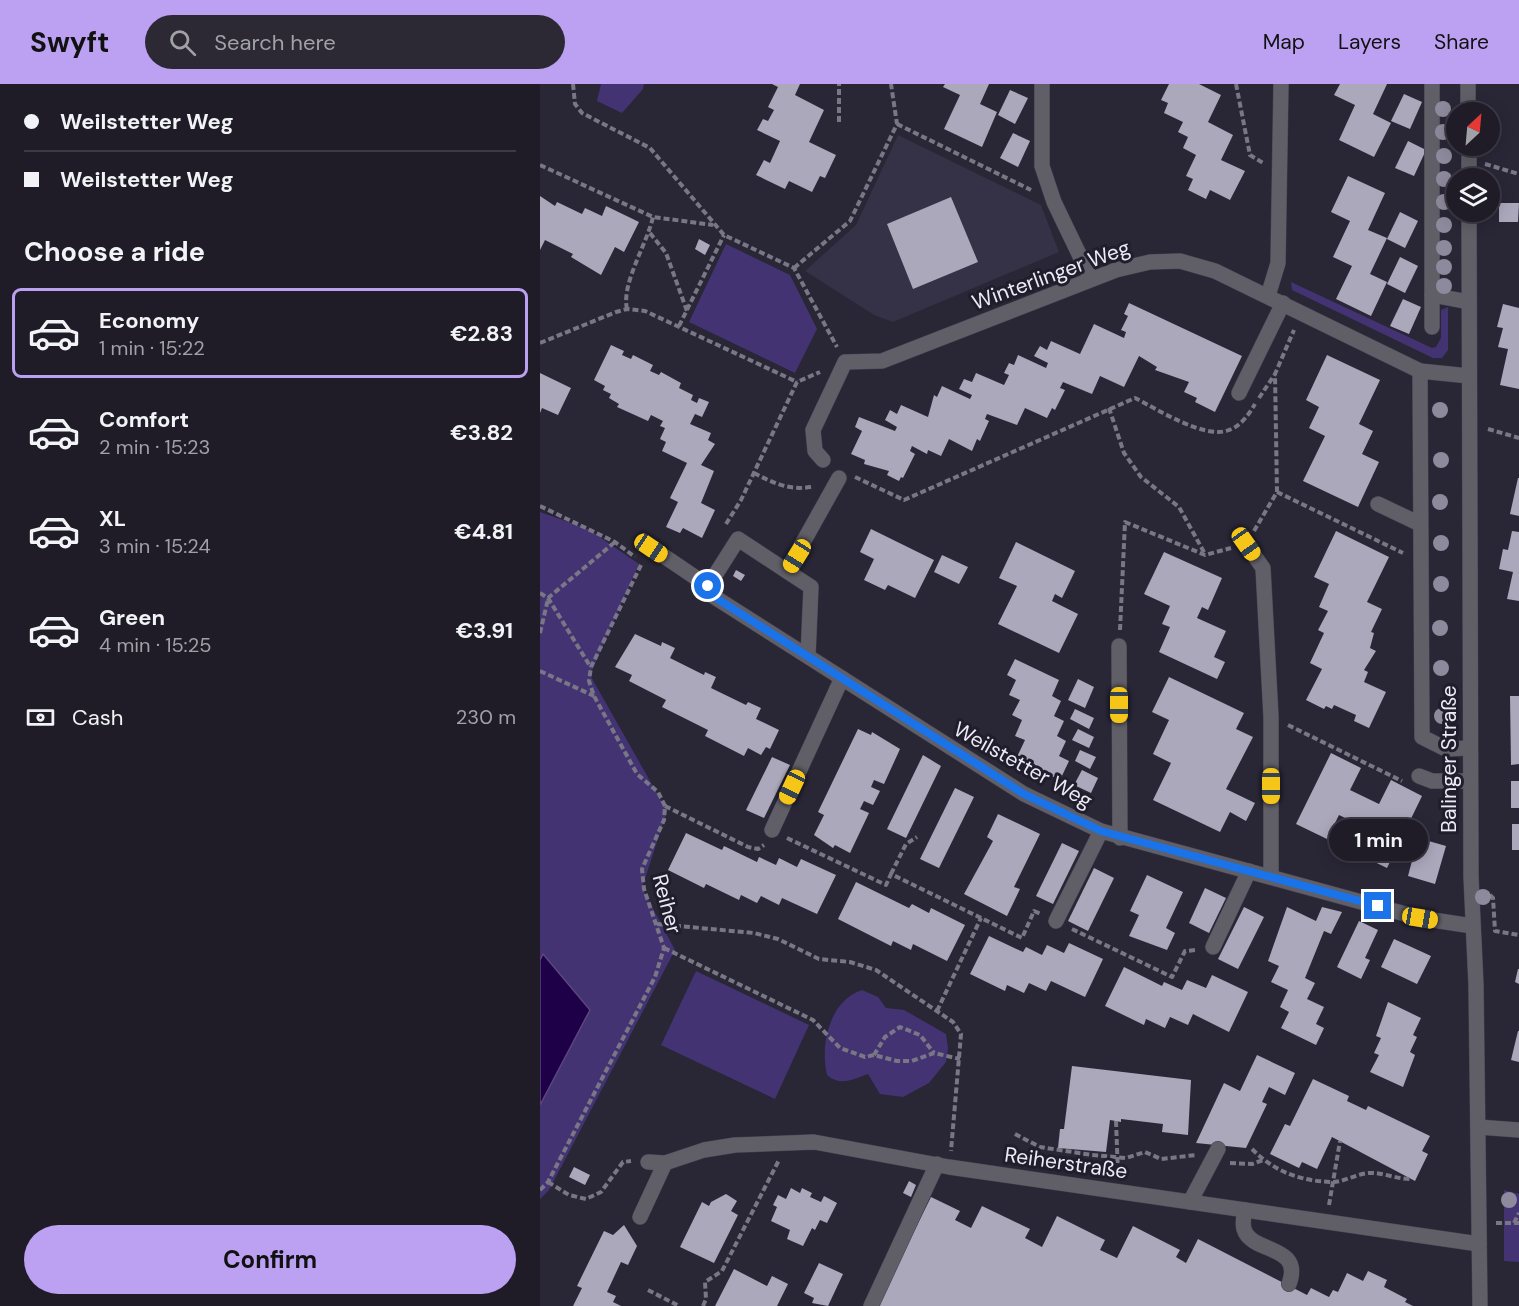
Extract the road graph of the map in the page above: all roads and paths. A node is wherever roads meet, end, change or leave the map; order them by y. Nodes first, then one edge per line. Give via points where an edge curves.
1 (573, 84) edge
2 (839, 84) edge
3 (891, 84) edge
4 (1042, 84) edge
5 (1236, 84) edge
6 (1281, 84) edge
7 (1432, 84) edge
8 (1468, 84) edge
9 (1468, 102) edge
10 (839, 122) dead end
11 (897, 124) junction
12 (1478, 156) edge
13 (540, 165) edge
14 (1280, 172) junction
15 (1519, 174) edge
16 (1054, 202) junction
17 (653, 217) junction
18 (1469, 222) edge
19 (714, 225) junction
20 (650, 233) junction
21 (724, 235) junction
22 (794, 268) junction
23 (1091, 279) junction
24 (1432, 295) junction
25 (1268, 296) junction
26 (1469, 302) junction
27 (1283, 303) junction
28 (627, 309) junction
29 (687, 311) junction
30 (1301, 312) junction
31 (679, 326) junction
32 (1432, 327) dead end
33 (540, 343) edge
34 (845, 362) junction
35 (1420, 371) junction
36 (1275, 374) junction
37 (1469, 376) junction
38 (797, 382) junction
39 (1239, 393) dead end
40 (1109, 408) junction
41 (1469, 426) junction
42 (1519, 438) edge
43 (823, 460) dead end
44 (754, 473) junction
45 (839, 478) junction
46 (1277, 492) junction
47 (1378, 504) dead end
48 (540, 506) edge
49 (1420, 524) junction
50 (723, 528) dead end
51 (615, 542) junction
52 (1246, 544) junction
53 (651, 548) dead end
54 (1205, 555) junction
55 (1420, 561) junction
56 (787, 572) junction
57 (708, 586) junction
58 (540, 594) edge
59 (548, 598) junction
60 (540, 633) edge
61 (1119, 646) joint
62 (808, 656) junction
63 (591, 667) junction
64 (540, 671) edge
65 (842, 678) junction
66 (594, 696) junction
67 (1271, 717) junction
68 (1470, 748) junction
69 (1413, 780) joint
70 (1470, 781) junction
71 (665, 806) junction
72 (772, 830) junction
73 (1101, 831) junction
74 (917, 837) dead end
75 (1120, 838) junction
76 (1249, 872) junction
77 (891, 874) junction
78 (1271, 877) junction
79 (1471, 877) junction
80 (981, 918) junction
81 (1056, 921) junction
82 (657, 924) junction
83 (1472, 926) junction
84 (1519, 935) edge
85 (1213, 947) joint
86 (664, 948) junction
87 (937, 1011) junction
88 (934, 1053) junction
89 (874, 1055) junction
90 (960, 1059) junction
91 (1116, 1121) dead end
92 (1478, 1127) junction
93 (1519, 1130) edge
94 (1015, 1134) dead end
95 (1340, 1141) dead end
96 (1252, 1149) dead end
97 (1215, 1154) junction
98 (1119, 1158) junction
99 (1263, 1160) junction
100 (648, 1162) joint
101 (665, 1163) junction
102 (777, 1164) dead end
103 (943, 1165) junction
104 (1410, 1179) dead end
105 (548, 1182) junction
106 (1333, 1182) junction
107 (540, 1190) edge
108 (1122, 1192) junction
109 (1190, 1202) junction
110 (1245, 1210) junction
111 (1328, 1210) dead end
112 (1519, 1213) edge
113 (640, 1217) dead end
114 (1514, 1223) dead end
115 (1479, 1244) junction
116 (1289, 1284) dead end
117 (648, 1290) dead end
118 (679, 1306) edge
119 (703, 1306) edge
120 (871, 1306) edge
121 (1480, 1306) edge

1 - 19 path via 576,104 582,113 650,147
2 - 10 path
3 - 11 path
4 - 16 street via 1042,166
5 - 14 path via 1250,155
6 - 14 street
7 - 24 street
8 - 9 street
11 - 16 path
11 - 22 path via 850,221
12 - 15 path
13 - 17 path
14 - 25 street via 1278,263
16 - 23 street
17 - 19 path
17 - 20 path
18 - 26 street, Balinger Straße
19 - 21 path
20 - 28 path via 624,298
20 - 29 path via 666,253
21 - 22 path
21 - 29 path
22 - 34 path
23 - 25 street, Winterlinger Weg via 1150,262 1180,261 1215,271
23 - 34 street, Winterlinger Weg via 882,361
24 - 26 street
24 - 32 street
25 - 27 street, Winterlinger Weg
26 - 37 street, Balinger Straße
27 - 30 street, Winterlinger Weg
27 - 39 street
28 - 31 path via 645,311
28 - 33 path
29 - 31 path
30 - 35 street, Winterlinger Weg
30 - 36 path
31 - 38 path
34 - 38 path
34 - 43 street via 813,430 815,451
35 - 37 street, Winterlinger Weg
35 - 49 street
36 - 40 path via 1247,417 1230,430 1214,433 1194,427 1134,398
36 - 46 path
37 - 41 street, Balinger Straße
38 - 44 path
40 - 45 path via 904,500 850,474
40 - 54 path via 1124,453 1142,477 1179,507
41 - 42 path
41 - 68 street, Balinger Straße
44 - 45 path via 785,487 805,489
44 - 50 path
45 - 56 street
46 - 52 path
46 - 55 path
47 - 49 street
48 - 51 path
49 - 55 street
51 - 59 path
51 - 63 path via 643,562
52 - 54 path
52 - 67 street via 1263,568
53 - 57 street
54 - 61 path via 1125,522
55 - 68 street via 1422,737 1446,749
56 - 57 street via 738,539
56 - 62 street via 811,587
57 - 62 street, Weilstetter Weg via 705,591
58 - 59 path
59 - 60 path
59 - 63 path
61 - 75 street
62 - 65 street, Weilstetter Weg
63 - 66 path via 589,681
64 - 66 path
65 - 72 street
65 - 73 street, Weilstetter Weg via 1024,794
66 - 71 path via 637,774 658,792
67 - 69 path
67 - 78 street
68 - 70 street, Balinger Straße
69 - 70 street
70 - 79 street, Balinger Straße
71 - 72 path via 748,847 758,849 765,845
71 - 82 path, Reiher via 664,820 642,869 644,889
72 - 77 path via 886,885
73 - 75 street, Weilstetter Weg
73 - 81 street
74 - 77 path via 906,844
75 - 76 street, Weilstetter Weg
76 - 78 street, Weilstetter Weg
76 - 85 street
77 - 80 path
78 - 83 street, Weilstetter Weg via 1420,918
79 - 83 street, Balinger Straße
79 - 84 path via 1493,898 1495,931
80 - 81 path via 1022,938 1034,911
80 - 87 path
81 - 85 path via 1172,977 1185,951
82 - 86 path, Reiher
82 - 87 path via 754,933 778,939 819,959 876,970
83 - 92 street, Balinger Straße
86 - 89 path via 813,1020 840,1048 865,1057
86 - 105 path, Reiher via 655,977
87 - 90 path via 953,1022 961,1034
88 - 89 path via 912,1061
88 - 89 path via 920,1035 900,1027 885,1038
88 - 90 path
90 - 103 path
91 - 98 path
92 - 93 street
92 - 115 street, Balinger Straße
94 - 98 path via 1040,1147
95 - 106 path
96 - 99 path
97 - 98 path via 1161,1159 1145,1152
97 - 99 path via 1234,1164
97 - 109 street
98 - 108 path
99 - 106 path via 1297,1178
100 - 101 street, Reiherstraße
100 - 105 path via 623,1162 601,1192 586,1199 569,1195
101 - 103 street, Reiherstraße via 704,1150 784,1142 834,1145
101 - 113 street
102 - 119 path via 723,1271 705,1282
103 - 108 street, Reiherstraße
103 - 120 street
104 - 106 path via 1371,1172
105 - 107 path, Reiher
106 - 111 path
108 - 109 street, Reiherstraße
109 - 110 street, Reiherstraße
110 - 115 street, Reiherstraße
110 - 116 street via 1246,1235 1286,1258 1292,1269
112 - 114 path
115 - 121 street, Balinger Straße
117 - 118 path

